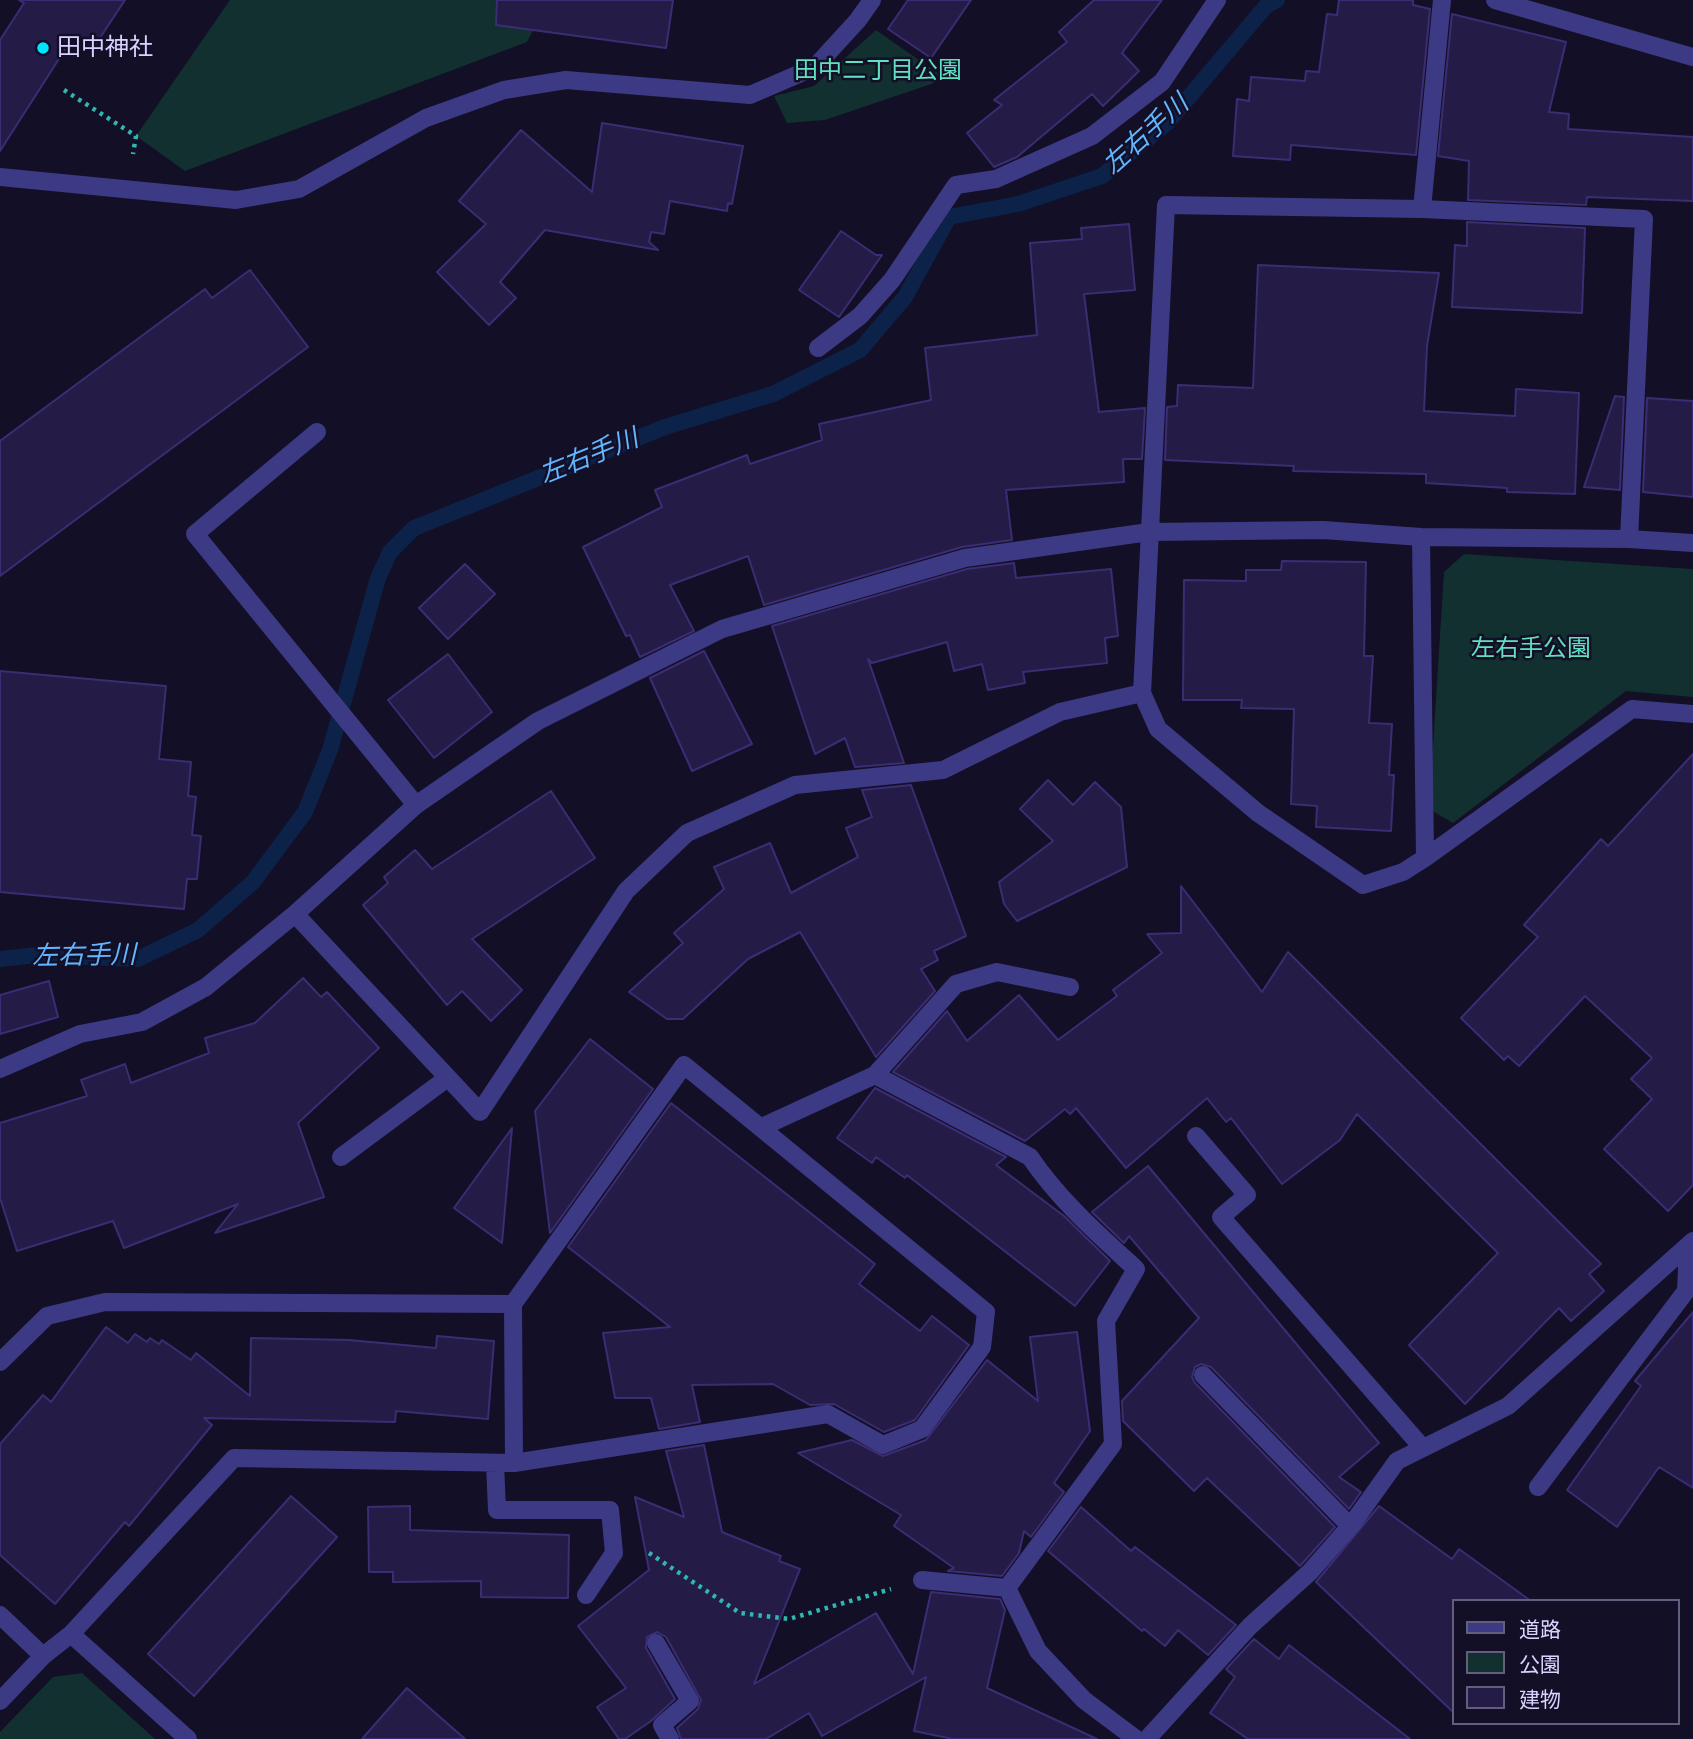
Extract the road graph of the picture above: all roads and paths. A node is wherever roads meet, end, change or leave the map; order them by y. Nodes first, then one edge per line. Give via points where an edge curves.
1 (872, 0) edge
2 (1217, 0) edge
3 (1442, 0) edge
4 (1495, 0) edge
5 (1693, 57) edge
6 (64, 90) dead end
7 (0, 177) edge
8 (127, 189) junction
9 (1422, 209) junction
10 (818, 348) dead end
11 (317, 432) dead end
12 (1149, 533) junction
13 (1421, 537) junction
14 (1629, 539) junction
15 (1693, 543) edge
16 (1142, 693) junction
17 (1693, 714) edge
18 (416, 805) junction
19 (1425, 858) junction
20 (295, 914) junction
21 (1070, 987) dead end
22 (0, 1069) edge
23 (875, 1075) junction
24 (446, 1079) junction
25 (761, 1127) junction
26 (1196, 1136) dead end
27 (341, 1157) dead end
28 (1690, 1243) edge
29 (513, 1304) junction
30 (0, 1362) edge
31 (1203, 1375) dead end
32 (1421, 1446) junction
33 (495, 1463) junction
34 (514, 1463) junction
35 (1538, 1487) dead end
36 (1351, 1525) junction
37 (609, 1562) junction
38 (922, 1580) joint
39 (1007, 1588) junction
40 (586, 1595) dead end
41 (0, 1615) edge
42 (71, 1634) junction
43 (656, 1643) dead end
44 (43, 1656) junction
45 (0, 1700) edge
46 (188, 1739) edge
47 (670, 1739) edge
48 (1136, 1739) edge
49 (1147, 1739) edge

1 - 8 street via 815,67 750,95 566,80 504,90 426,118 299,189 236,200
2 - 10 street via 1162,82 1092,136 996,179 956,185 892,280 860,316
3 - 9 street
4 - 5 street
6 - 8 path via 136,136
7 - 8 street
9 - 12 street via 1166,205
9 - 14 street via 1644,219
11 - 18 street via 195,534
12 - 13 street via 1323,530
12 - 16 street
12 - 18 street via 965,558 722,629 538,721
13 - 14 street
13 - 19 street
14 - 15 street
16 - 19 street via 1158,729 1258,813 1363,885 1404,872
16 - 24 street via 1060,712 943,770 796,785 687,833 626,891 480,1112
17 - 19 street via 1632,709
18 - 20 street
20 - 22 street via 206,987 142,1022 80,1034
20 - 24 street
21 - 23 street via 996,972 956,984
23 - 25 street
23 - 39 street via 1030,1157 1046,1181 1136,1269 1106,1321 1113,1444
24 - 27 street
25 - 29 street via 684,1065
25 - 34 street via 986,1312 982,1347 930,1419 922,1429 883,1445 828,1414
26 - 32 street via 1247,1195 1221,1217
28 - 32 street via 1508,1406
28 - 35 street via 1686,1291
29 - 30 street via 105,1302 47,1316
29 - 34 street
31 - 36 street
32 - 36 street via 1396,1461
33 - 34 street
33 - 37 street via 497,1510 610,1510 614,1553
33 - 42 street via 234,1458
36 - 49 street
37 - 38 path via 623,1570 649,1553 740,1613 789,1619
37 - 40 street
38 - 39 street
39 - 48 street via 1038,1651 1084,1700
41 - 44 street
42 - 44 street
42 - 46 street
43 - 47 street via 691,1701 662,1725
44 - 45 street

